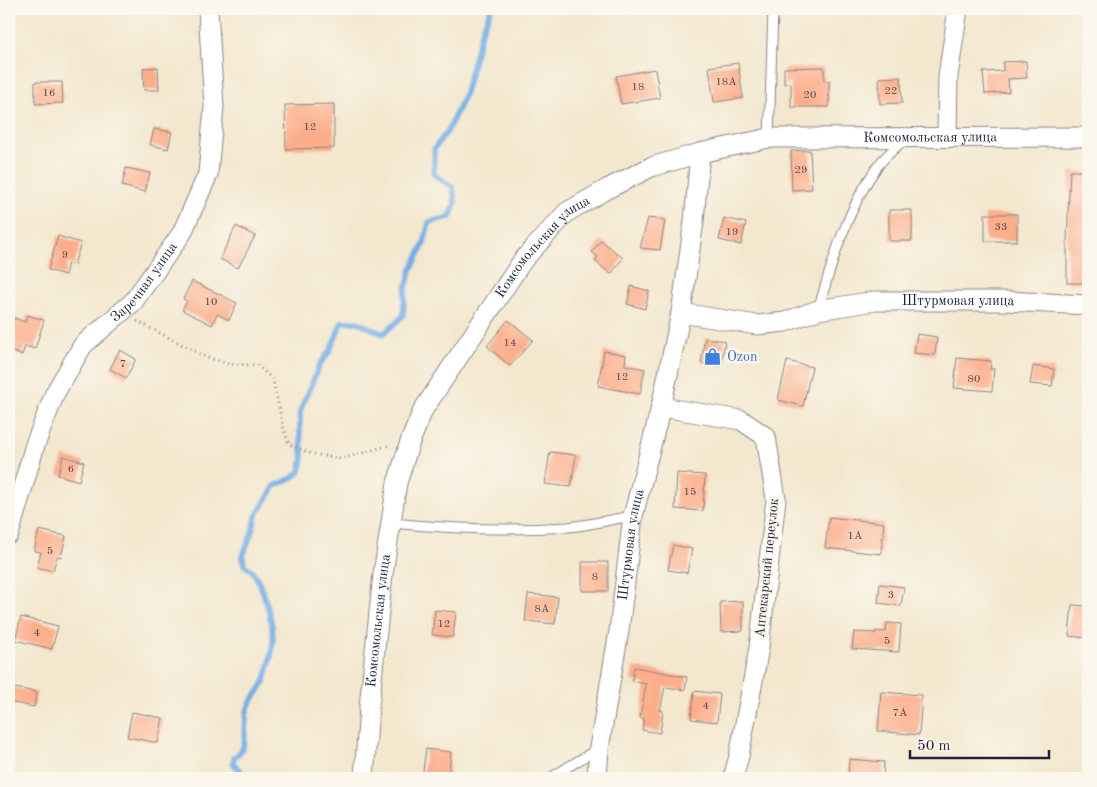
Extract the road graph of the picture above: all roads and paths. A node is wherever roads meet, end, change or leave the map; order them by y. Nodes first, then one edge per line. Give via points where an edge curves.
1 (208, 9) edge
2 (773, 9) edge
3 (958, 9) edge
4 (1088, 136) edge
5 (769, 138) junction
6 (906, 138) junction
7 (948, 138) junction
8 (700, 153) junction
9 (1088, 305) edge
10 (818, 310) junction
11 (121, 312) junction
12 (682, 313) junction
13 (661, 407) junction
14 (408, 448) junction
15 (633, 516) junction
16 (392, 523) junction
17 (9, 534) edge
18 (599, 748) junction
19 (364, 778) edge
20 (550, 778) edge
21 (596, 778) edge
22 (733, 778) edge

1 - 11 street, Заречная улица via 214,107 208,174 182,234 133,302
2 - 5 lane
3 - 7 street via 948,76
4 - 7 street, Комсомольская улица
5 - 6 street, Комсомольская улица
5 - 8 street, Комсомольская улица
6 - 7 street, Комсомольская улица
6 - 10 lane via 878,166 864,188 846,226
8 - 12 street, Штурмовая улица
8 - 14 street, Комсомольская улица via 650,167 567,212 522,260 423,410
9 - 10 street, Штурмовая улица via 874,301
10 - 12 street, Штурмовая улица via 785,322 757,325
11 - 14 path via 208,358 230,364 257,365 273,380 289,444 309,454 341,459 394,444
11 - 17 street, Заречная улица via 83,345 55,393 35,445
12 - 13 street, Штурмовая улица
13 - 15 street, Штурмовая улица
13 - 22 street, Аптекарский переулок via 741,420 766,437 776,499 759,648 740,756
14 - 16 street, Комсомольская улица via 397,483
15 - 16 lane via 517,530
15 - 18 street, Штурмовая улица via 619,631
16 - 19 street, Комсомольская улица via 381,593
18 - 20 lane
18 - 21 street, Штурмовая улица

